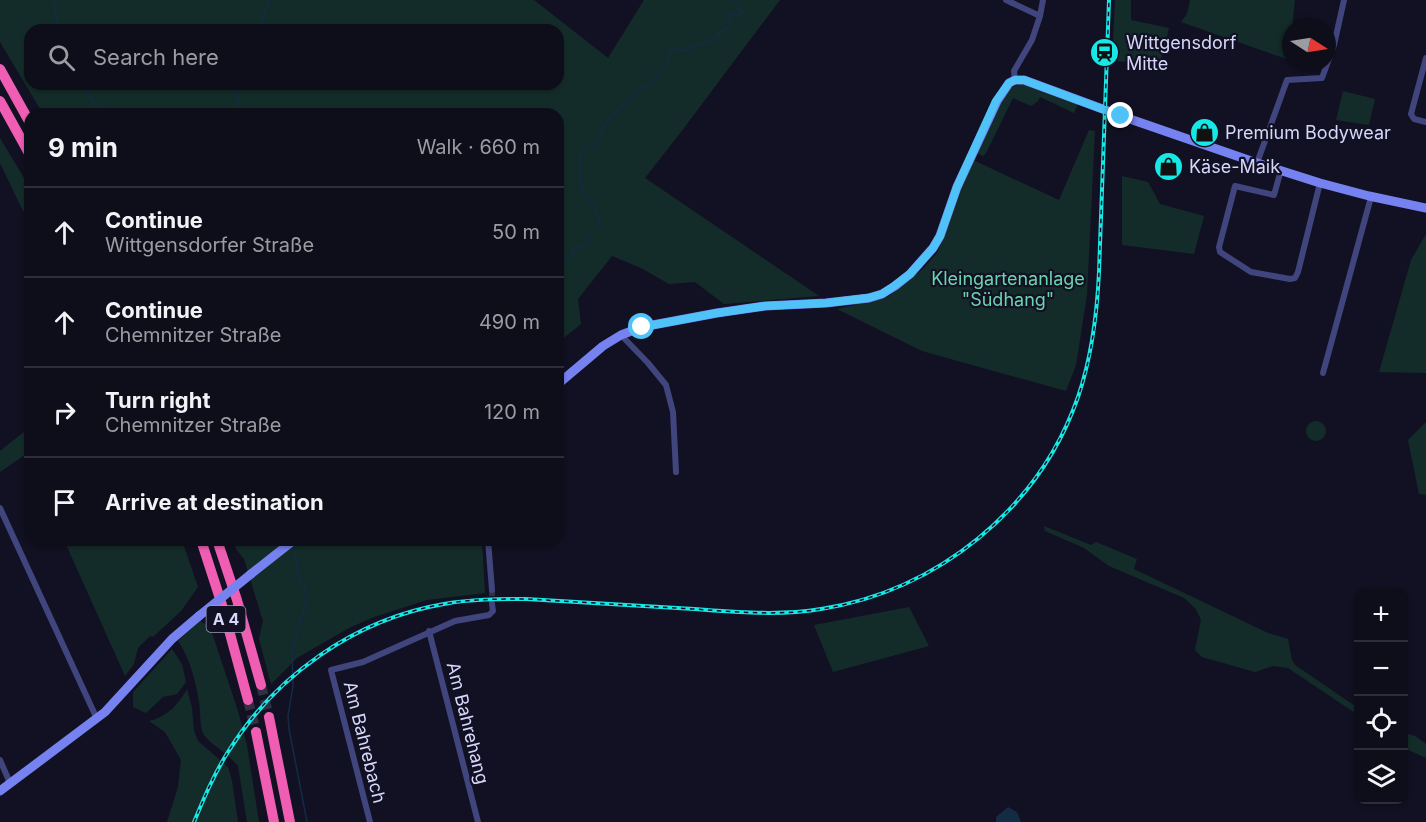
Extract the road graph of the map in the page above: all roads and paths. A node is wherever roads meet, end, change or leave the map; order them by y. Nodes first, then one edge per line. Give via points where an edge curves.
1 (1006, 0) edge
2 (1043, 0) edge
3 (1344, 0) edge
4 (1040, 16) junction
5 (1426, 58) edge
6 (0, 69) edge
7 (1015, 80) junction
8 (0, 101) edge
9 (24, 112) edge
10 (0, 113) edge
11 (1426, 122) edge
12 (14, 125) junction
13 (24, 144) edge
14 (1257, 163) junction
15 (1281, 170) junction
16 (1320, 183) junction
17 (1371, 197) junction
18 (1426, 208) edge
19 (621, 335) junction
20 (1323, 374) dead end
21 (564, 379) edge
22 (676, 472) dead end
23 (0, 508) edge
24 (203, 546) edge
25 (219, 546) edge
26 (286, 546) edge
27 (488, 546) edge
28 (492, 590) tunnel mouth
29 (492, 604) dead end
30 (429, 631) junction
31 (261, 685) tunnel mouth
32 (248, 700) tunnel mouth
33 (269, 717) tunnel mouth
34 (97, 719) junction
35 (256, 732) tunnel mouth
36 (0, 760) edge
37 (10, 783) junction
38 (0, 791) edge
39 (274, 822) edge
40 (290, 822) edge
41 (370, 822) edge
42 (477, 822) edge

1 - 4 street
2 - 4 street
3 - 14 street via 1322,78 1287,80
4 - 7 street via 1032,40 1014,71
5 - 11 street via 1411,114
6 - 9 highway
7 - 14 street
7 - 19 street via 1004,89 984,125 937,242 910,274 882,294 717,313 642,327
8 - 12 highway
10 - 12 highway
12 - 13 highway
14 - 15 street
15 - 16 street
15 - 16 street via 1274,195 1235,186 1219,247 1220,252 1251,272 1295,278
16 - 17 street
17 - 18 street
17 - 20 street
19 - 21 street
19 - 22 street via 666,385 673,412
23 - 34 street
24 - 32 highway, A 4
25 - 31 highway, A 4
26 - 34 street, bridge via 172,639
27 - 28 street
29 - 30 street via 489,615
30 - 41 street, Am Bahrebach via 363,662 331,669
30 - 42 street, Am Bahrehang
33 - 40 highway
34 - 37 street
35 - 39 highway
36 - 37 street
37 - 38 street

